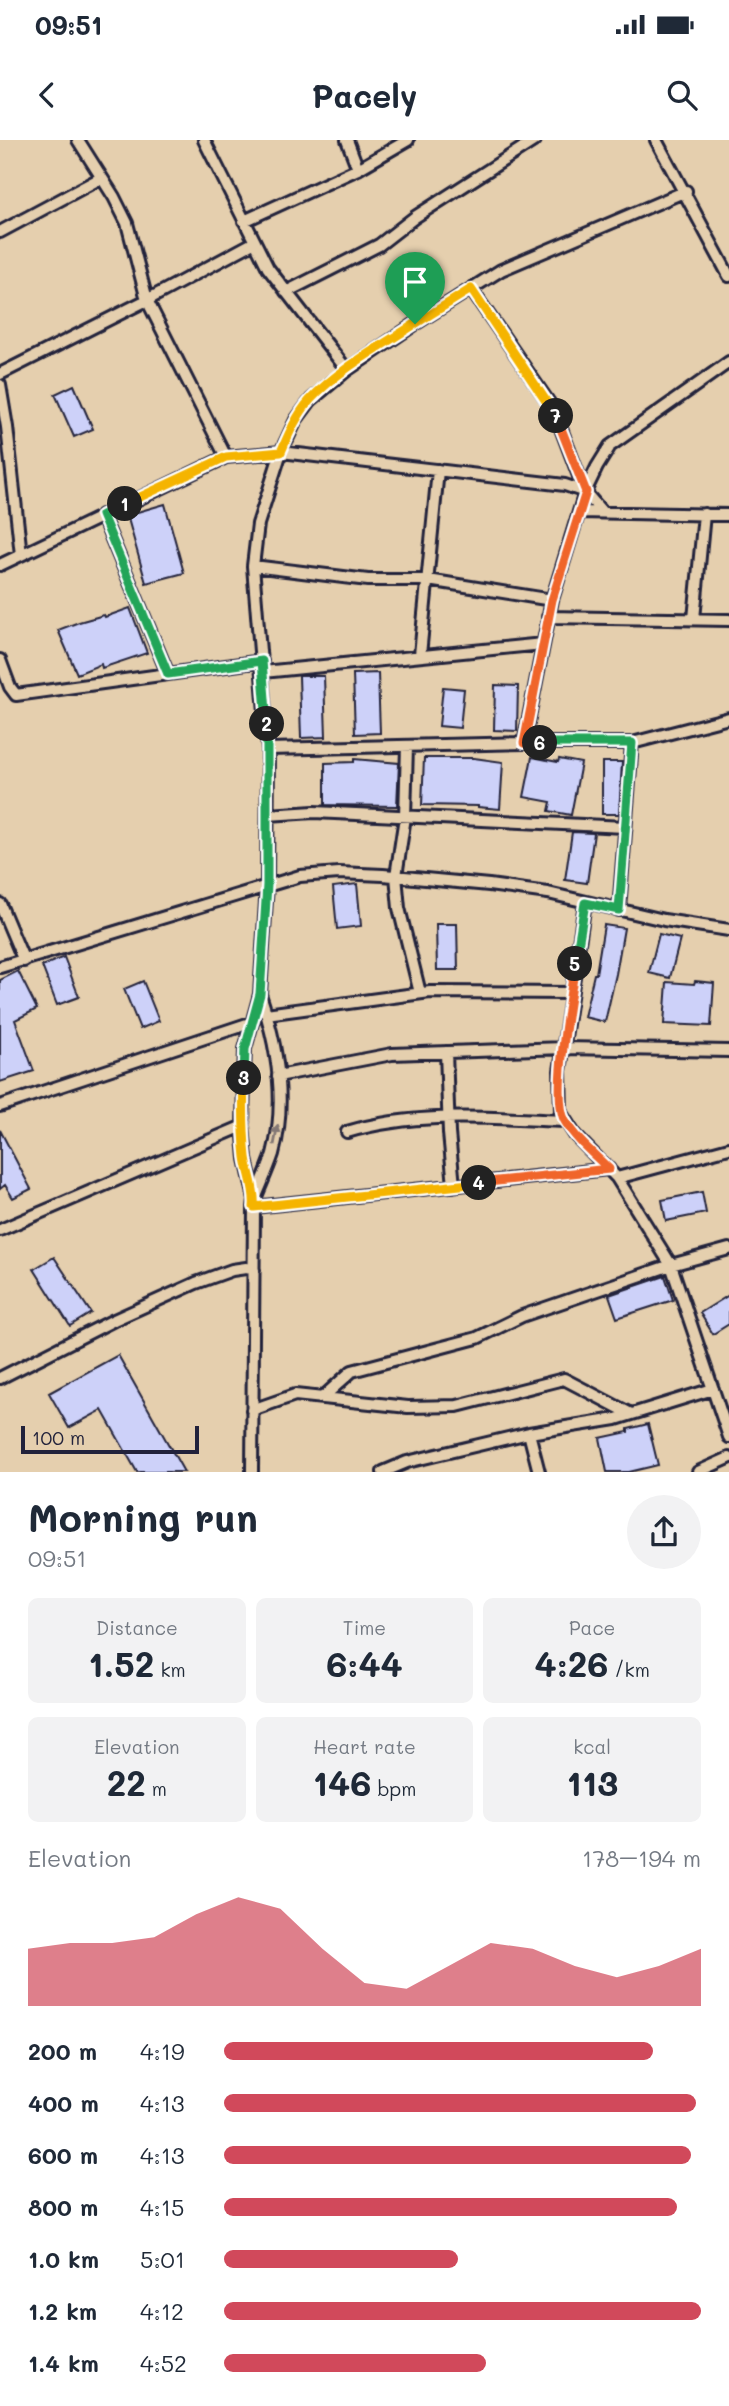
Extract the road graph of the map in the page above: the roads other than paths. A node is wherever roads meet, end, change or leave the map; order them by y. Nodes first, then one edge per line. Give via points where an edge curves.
1 (78, 140) edge
2 (204, 140) edge
3 (347, 140) edge
4 (408, 140) edge
5 (535, 140) edge
6 (656, 140) edge
7 (358, 169) junction
8 (101, 178) junction
9 (685, 191) junction
10 (244, 221) junction
11 (0, 232) edge
12 (255, 242) junction
13 (729, 276) edge
14 (471, 289) junction
15 (286, 292) junction
16 (147, 300) junction
17 (729, 362) edge
18 (347, 370) junction
19 (0, 374) edge
20 (0, 385) edge
21 (281, 452) junction
22 (226, 457) junction
23 (438, 470) junction
24 (586, 492) junction
25 (579, 512) junction
26 (601, 512) junction
27 (704, 514) junction
28 (102, 515) junction
29 (729, 515) edge
30 (21, 555) junction
31 (0, 565) edge
32 (253, 566) junction
33 (428, 580) junction
34 (552, 600) junction
35 (548, 617) junction
36 (694, 619) junction
37 (729, 620) edge
38 (543, 644) junction
39 (420, 655) junction
40 (0, 660) edge
41 (262, 667) junction
42 (168, 674) junction
43 (729, 718) edge
44 (524, 743) junction
45 (632, 743) junction
46 (407, 746) junction
47 (268, 749) junction
48 (268, 815) junction
49 (405, 817) junction
50 (625, 827) junction
51 (396, 876) junction
52 (267, 885) junction
53 (585, 903) junction
54 (0, 904) edge
55 (619, 910) junction
56 (729, 930) edge
57 (24, 961) junction
58 (0, 967) edge
59 (420, 993) junction
60 (571, 993) junction
61 (260, 994) junction
62 (267, 1014) junction
63 (250, 1023) junction
64 (564, 1048) junction
65 (729, 1051) edge
66 (446, 1052) junction
67 (278, 1076) junction
68 (0, 1106) edge
69 (450, 1116) junction
70 (564, 1121) junction
71 (243, 1126) junction
72 (347, 1132) dead end
73 (729, 1148) edge
74 (613, 1173) junction
75 (454, 1186) junction
76 (255, 1203) junction
77 (0, 1230) edge
78 (729, 1248) edge
79 (671, 1265) junction
80 (254, 1269) junction
81 (0, 1378) edge
82 (713, 1389) junction
83 (322, 1398) junction
84 (252, 1410) junction
85 (631, 1414) junction
86 (529, 1433) junction
87 (729, 1437) edge
88 (729, 1458) edge
89 (408, 1467) edge
90 (252, 1472) edge
91 (383, 1472) edge
92 (539, 1472) edge
93 (698, 1472) edge

1 - 8 street
2 - 10 street
3 - 7 street
4 - 7 street
5 - 15 street via 379,245
6 - 9 street
7 - 10 street
8 - 11 street
8 - 16 street via 127,223
9 - 13 street
9 - 14 street via 500,270
10 - 12 street
12 - 15 street
12 - 16 street
14 - 18 street
14 - 24 street via 554,410
15 - 18 street
16 - 19 street
16 - 22 street
17 - 24 street via 610,446
18 - 21 street via 311,400
20 - 30 street
21 - 22 street
21 - 23 street
21 - 32 street via 258,524
22 - 28 street
23 - 24 street via 565,485
23 - 33 street
24 - 25 street
24 - 26 street
25 - 26 street
25 - 34 street
26 - 27 street
27 - 29 street
27 - 36 street
28 - 30 street
28 - 42 street
30 - 31 street
32 - 33 street via 368,580
32 - 41 street
33 - 34 street
33 - 39 street
34 - 35 street
35 - 36 street
35 - 38 street
36 - 37 street
38 - 39 street
38 - 44 street
39 - 41 street
40 - 42 street via 16,695
41 - 42 street
41 - 47 street
43 - 45 street
44 - 45 street
44 - 46 street
45 - 50 street
46 - 47 street
46 - 49 street
47 - 48 street
48 - 49 street via 314,812
48 - 52 street
49 - 50 street
49 - 51 street
50 - 55 street
51 - 52 street via 326,874
51 - 53 street via 548,893
51 - 59 street
52 - 57 street
52 - 61 street
53 - 55 street
53 - 60 street
54 - 57 street
55 - 56 street
57 - 58 street
59 - 60 street
59 - 62 street
60 - 64 street
61 - 62 street
61 - 63 street
62 - 67 street
63 - 68 street
63 - 71 street
64 - 65 street
64 - 66 street
64 - 70 street via 559,1105
66 - 67 street via 392,1054
66 - 69 street
76 -> 67 street via 278,1127
69 - 70 street
69 - 72 street via 377,1123
69 - 75 street
70 - 74 street
71 - 76 street
71 - 77 street
73 - 74 street
74 - 75 street
74 - 79 street
75 - 76 street
76 - 80 street
78 - 79 street
79 - 82 street
79 - 83 street via 522,1317 477,1338 352,1371
80 - 81 street via 232,1270 195,1283
80 - 84 street
82 - 85 street
82 - 87 street
83 - 84 street via 295,1395
83 - 85 street via 408,1407 457,1406 564,1379
84 - 90 street
85 - 86 street
86 - 89 street
86 - 92 street
88 - 93 street
89 - 91 street

